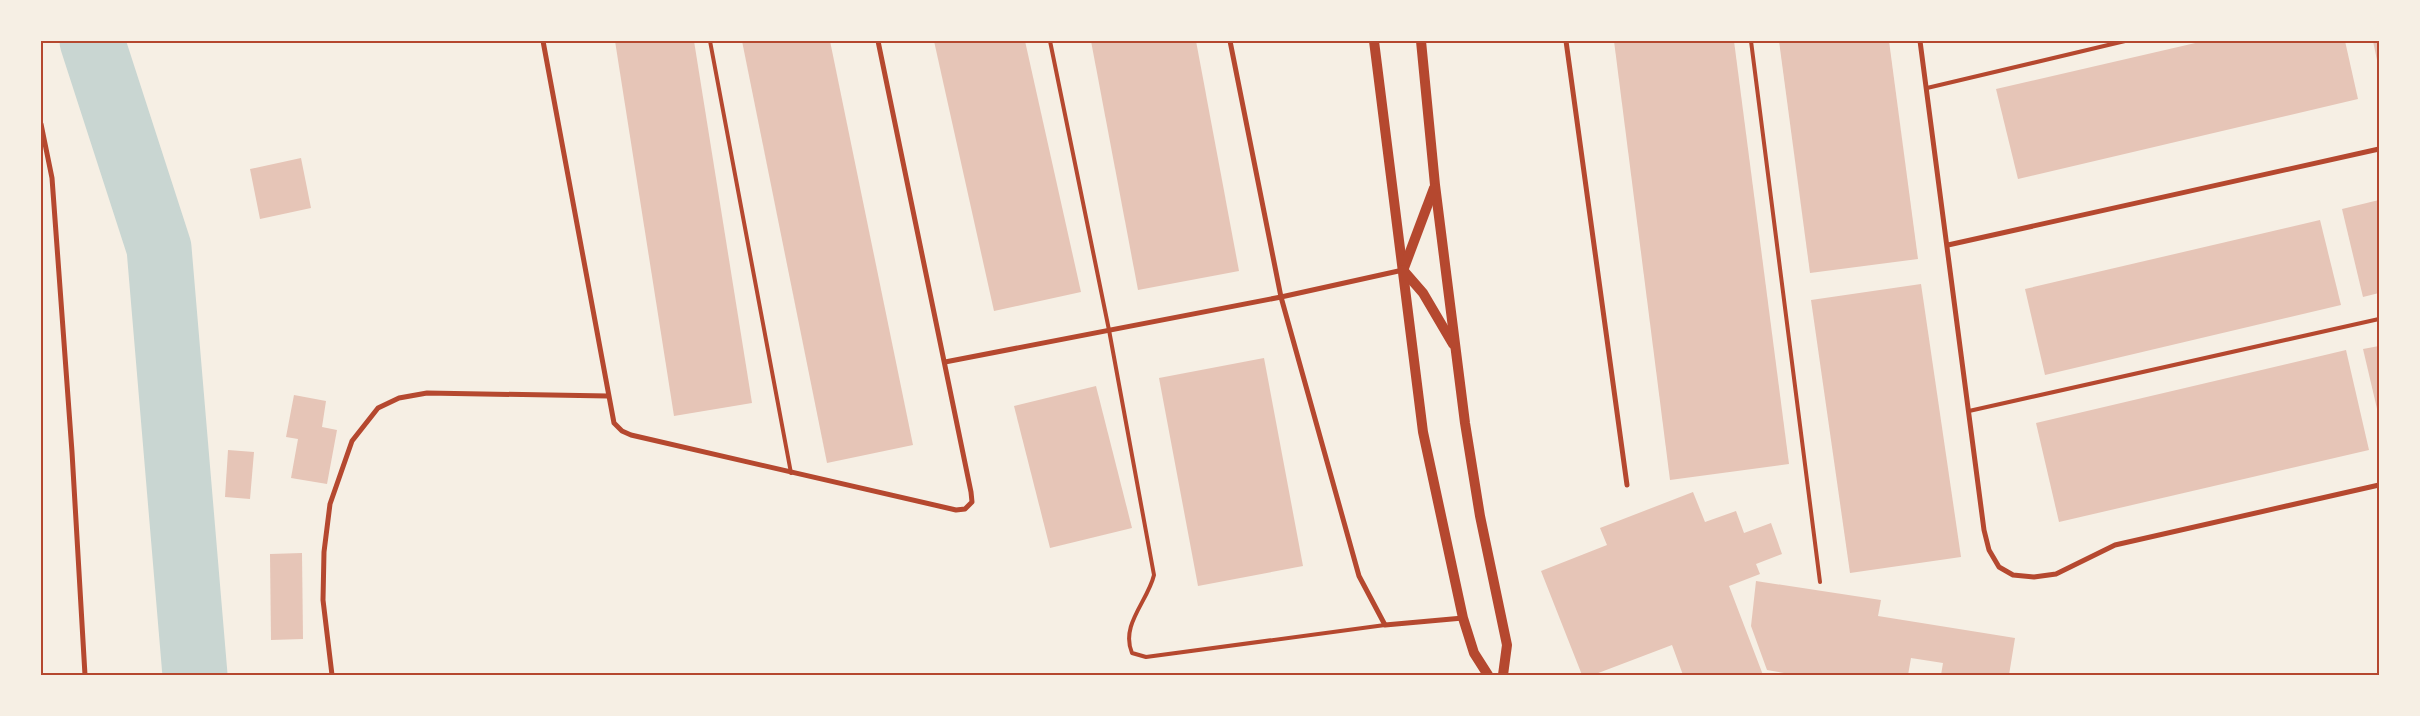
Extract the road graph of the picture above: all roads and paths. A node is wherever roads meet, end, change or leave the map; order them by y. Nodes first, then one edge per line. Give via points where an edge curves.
1 (543, 41) edge
2 (710, 41) edge
3 (878, 41) edge
4 (1050, 41) edge
5 (1230, 41) edge
6 (1374, 41) edge
7 (1421, 41) edge
8 (1566, 41) edge
9 (1751, 41) edge
10 (1920, 41) edge
11 (2125, 41) edge
12 (1927, 88) junction
13 (41, 124) edge
14 (2379, 149) edge
15 (1435, 185) junction
16 (1948, 246) junction
17 (1404, 270) junction
18 (1281, 297) junction
19 (2379, 319) edge
20 (1109, 330) junction
21 (1455, 348) junction
22 (946, 362) junction
23 (608, 396) junction
24 (1969, 411) junction
25 (790, 473) junction
26 (2379, 485) edge
27 (1627, 486) dead end
28 (1820, 582) dead end
29 (1463, 618) junction
30 (1385, 625) junction
31 (85, 675) edge
32 (332, 675) edge
33 (1488, 675) edge
34 (1503, 675) edge

1 - 23 street
2 - 25 lane
3 - 22 street
4 - 20 lane
5 - 18 street
6 - 17 main road
7 - 15 main road
8 - 27 street
9 - 28 lane
10 - 12 street
11 - 12 lane
12 - 16 street
13 - 31 street via 52,178
14 - 16 street
15 - 17 main road
15 - 21 main road
16 - 24 street
17 - 18 street
17 - 21 main road via 1424,293
17 - 29 main road via 1423,432
18 - 20 street
18 - 30 street via 1359,576
19 - 24 lane
20 - 22 street
20 - 30 lane via 1154,575 1129,631 1128,643 1132,653 1146,657
21 - 34 main road via 1480,516 1507,645
22 - 25 street via 972,502 965,509 956,510
23 - 25 street via 614,423 631,436
23 - 32 street via 428,393 399,398 378,408 352,442 330,504 323,600
24 - 26 street via 1989,550 1999,568 2013,575 2056,574 2115,545
29 - 30 street
29 - 33 main road via 1474,652

